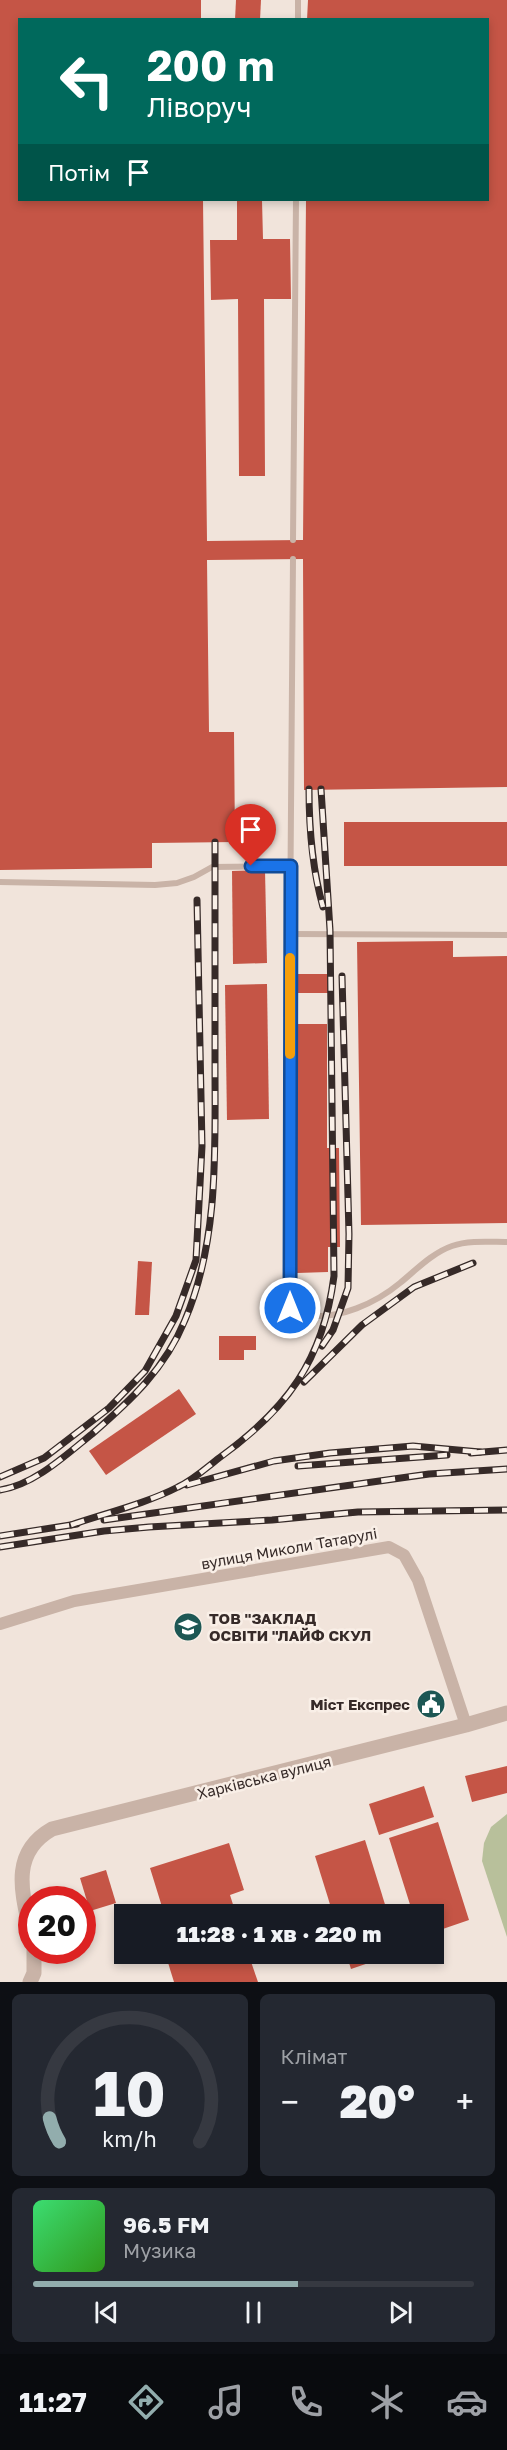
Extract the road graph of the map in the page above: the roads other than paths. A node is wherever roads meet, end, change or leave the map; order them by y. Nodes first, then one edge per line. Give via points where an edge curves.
1 (298, 0) edge
2 (298, 18) edge
3 (297, 201) edge
4 (293, 540) dead end
5 (293, 559) dead end
6 (291, 866) junction
7 (0, 882) edge
8 (290, 934) junction
9 (507, 935) edge
10 (507, 1242) edge
11 (0, 1624) edge
12 (507, 1713) edge
13 (466, 1725) junction
14 (23, 1886) edge
15 (34, 1964) edge
16 (30, 1982) edge

1 - 2 lane
3 - 4 lane
5 - 6 lane
6 - 7 lane via 212,867 185,880 155,885
6 - 8 lane
8 - 9 lane
8 - 10 lane via 290,1308 306,1315 345,1312 381,1298 451,1246
11 - 13 street, вулиця Миколи Татарулі via 74,1601 389,1547 404,1555 418,1580
12 - 13 street, Харківська вулиця
13 - 14 street, Харківська вулиця via 52,1829 28,1849 22,1864
15 - 16 street

